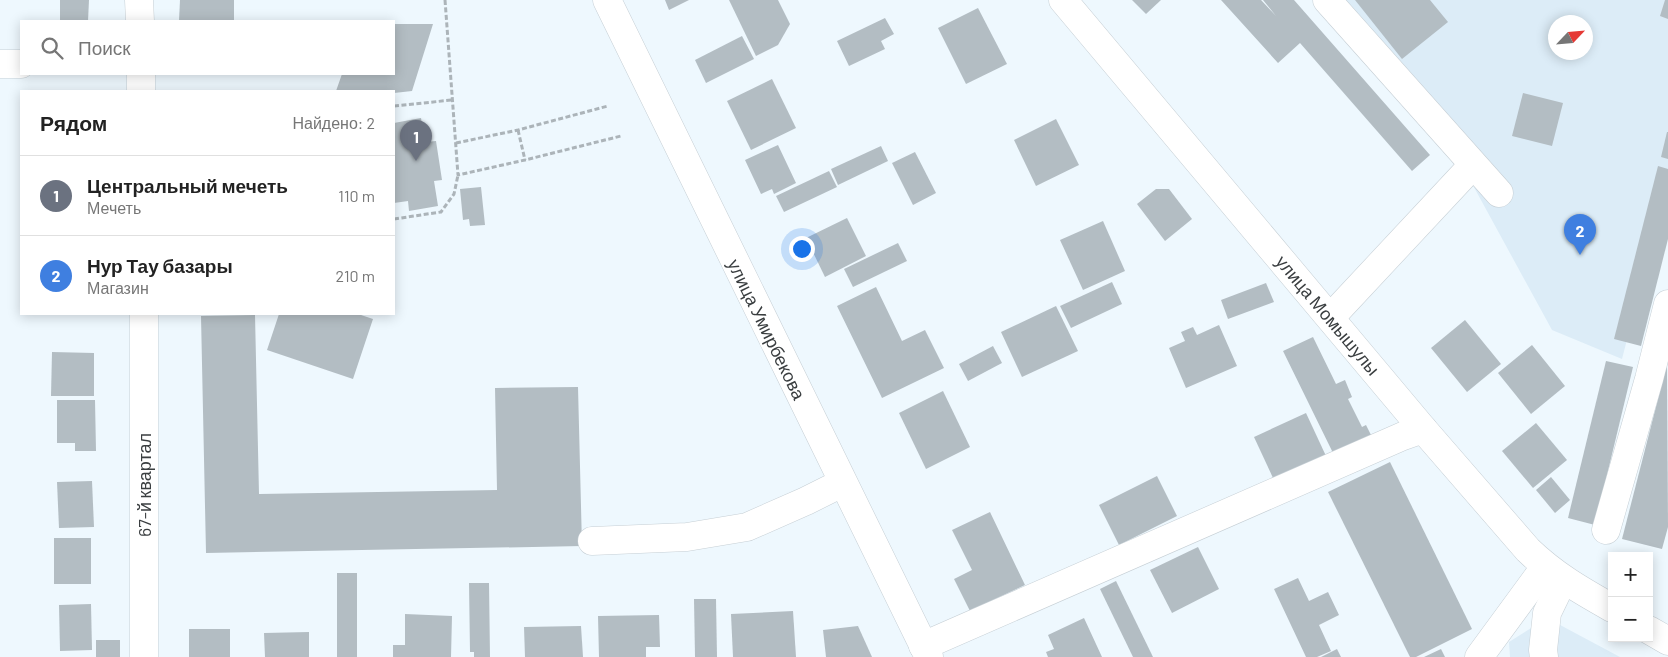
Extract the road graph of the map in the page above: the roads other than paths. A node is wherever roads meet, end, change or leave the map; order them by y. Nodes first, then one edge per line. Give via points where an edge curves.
1 (139, 0) edge
2 (606, 0) edge
3 (1063, 0) edge
4 (1326, 0) edge
5 (140, 20) edge
6 (0, 64) edge
7 (20, 64) edge
8 (141, 75) edge
9 (141, 90) edge
10 (1473, 165) junction
11 (1499, 193) dead end
12 (1668, 304) edge
13 (144, 315) edge
14 (1331, 317) junction
15 (1424, 429) junction
16 (842, 483) junction
17 (1606, 530) dead end
18 (592, 541) dead end
19 (1554, 573) junction
20 (1608, 606) edge
21 (1653, 632) edge
22 (1668, 641) edge
23 (926, 652) edge
24 (144, 657) edge
25 (1480, 657) edge
26 (1544, 657) edge

1 - 5 street
2 - 16 street, улица Умирбекова
3 - 14 street, улица Момышулы
4 - 10 street
6 - 7 street
8 - 9 street
10 - 11 street
10 - 14 street
12 - 17 street
13 - 24 street, 67-й квартал
14 - 15 street, улица Момышулы
15 - 19 street, улица Момышулы via 1528,550
15 - 23 street
16 - 18 street via 747,527 687,537
16 - 23 street, улица Умирбекова
19 - 20 street, улица Момышулы
19 - 25 street
19 - 26 street
21 - 22 street

